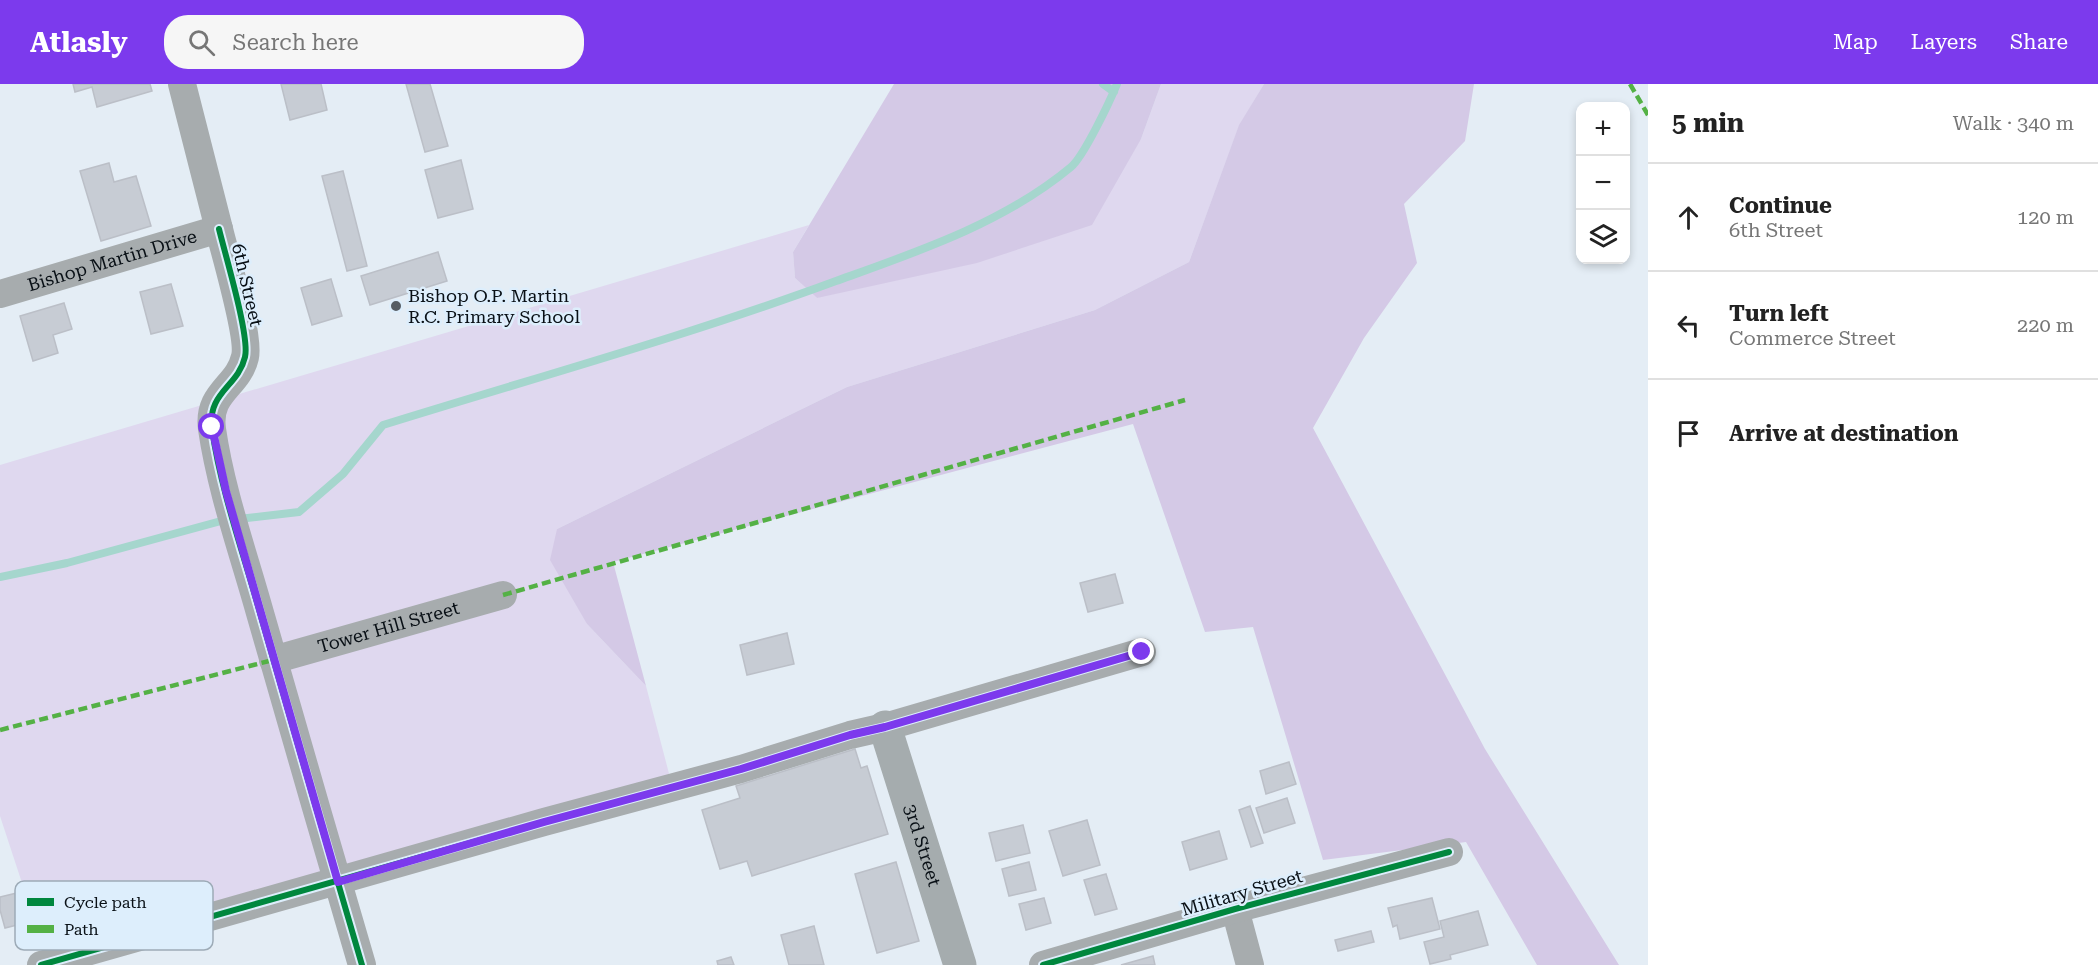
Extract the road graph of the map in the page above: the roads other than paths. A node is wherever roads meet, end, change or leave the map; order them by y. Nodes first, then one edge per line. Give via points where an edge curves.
1 (182, 84) edge
2 (219, 229) junction
3 (0, 294) edge
4 (503, 595) dead end
5 (1142, 652) dead end
6 (273, 660) junction
7 (885, 727) junction
8 (1449, 852) dead end
9 (338, 882) junction
10 (1235, 909) junction
11 (213, 917) edge
12 (95, 950) edge
13 (41, 965) edge
14 (362, 965) edge
15 (960, 965) edge
16 (1043, 965) edge
17 (1250, 965) edge

1 - 2 street, Bishop Martin Drive
2 - 3 street, Bishop Martin Drive
2 - 6 street, 6th Street via 244,332 245,357 212,408 212,427
4 - 6 street, Tower Hill Street
5 - 7 street
6 - 9 street, 6th Street
7 - 9 street
7 - 15 street, 3rd Street
8 - 10 street, Military Street
9 - 11 street
9 - 14 street, 6th Street
10 - 16 street, Military Street
10 - 17 street
12 - 13 street

